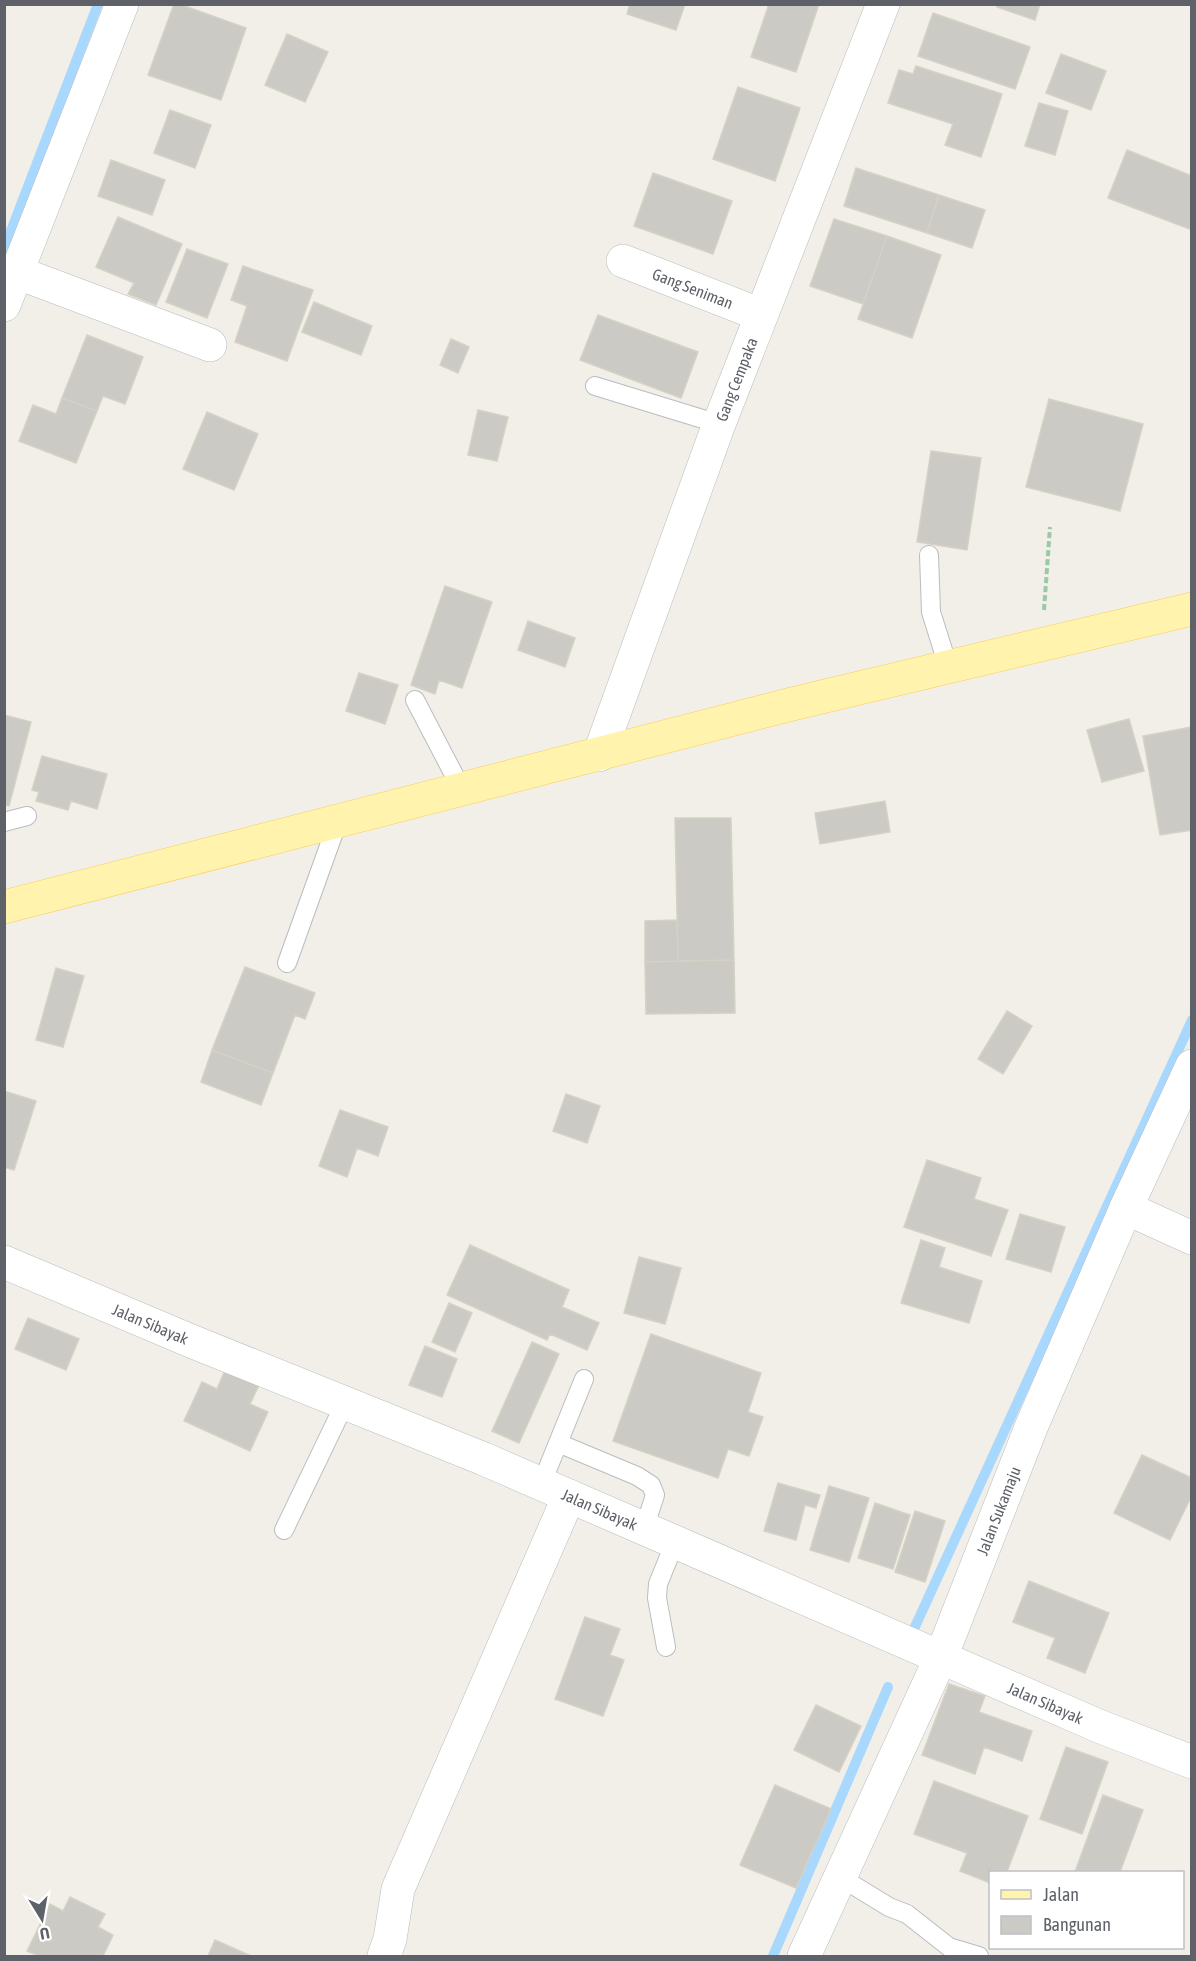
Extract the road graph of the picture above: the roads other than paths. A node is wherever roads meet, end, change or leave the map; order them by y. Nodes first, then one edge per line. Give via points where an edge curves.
1 (122, 4) edge
2 (883, 4) edge
3 (623, 261) dead end
4 (16, 272) junction
5 (4, 305) edge
6 (761, 315) junction
7 (210, 345) dead end
8 (595, 386) dead end
9 (719, 424) junction
10 (929, 555) dead end
11 (1191, 609) edge
12 (948, 666) junction
13 (415, 700) dead end
14 (599, 755) junction
15 (462, 790) junction
16 (27, 816) dead end
17 (338, 821) junction
18 (4, 822) edge
19 (4, 907) edge
20 (287, 963) dead end
21 (1191, 1066) edge
22 (1126, 1208) junction
23 (1191, 1238) edge
24 (4, 1262) edge
25 (584, 1379) dead end
26 (345, 1403) junction
27 (558, 1443) junction
28 (555, 1490) junction
29 (645, 1529) junction
30 (284, 1530) dead end
31 (675, 1542) junction
32 (666, 1647) dead end
33 (941, 1657) junction
34 (1191, 1762) edge
35 (840, 1877) junction
36 (384, 1956) edge
37 (804, 1956) edge
38 (979, 1956) edge

1 - 4 street
2 - 6 street, Gang Cempaka
3 - 6 street, Gang Seniman
4 - 5 street
4 - 7 street
6 - 9 street, Gang Cempaka
8 - 9 lane
9 - 14 street, Gang Cempaka
10 - 12 lane via 931,612
11 - 12 main road
12 - 14 main road
13 - 15 lane
14 - 15 main road
15 - 17 main road
16 - 18 lane
17 - 19 main road
17 - 20 lane
21 - 22 street, Jalan Sukamaju
22 - 23 street
22 - 33 street, Jalan Sukamaju via 1032,1425
24 - 26 street, Jalan Sibayak
25 - 27 lane
26 - 28 street, Jalan Sibayak
26 - 30 lane
27 - 28 lane
27 - 29 lane via 651,1485 655,1495
28 - 29 street, Jalan Sibayak
28 - 36 street via 398,1889
29 - 31 street, Jalan Sibayak
31 - 32 lane via 658,1584
31 - 33 street, Jalan Sibayak
33 - 34 street, Jalan Sibayak
33 - 35 street, Jalan Sukamaju
35 - 37 street, Jalan Sukamaju
35 - 38 lane via 907,1914 949,1947

